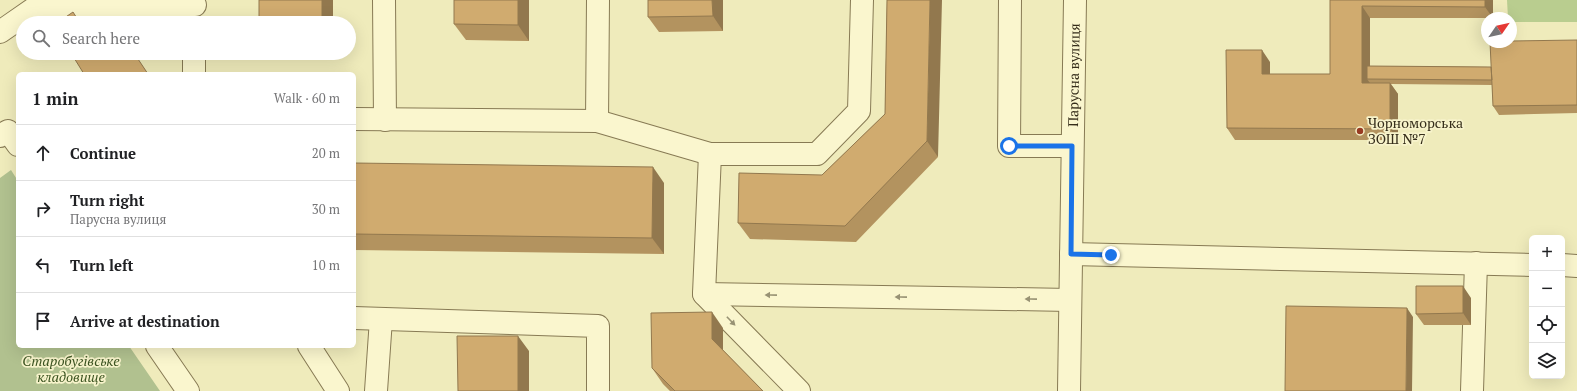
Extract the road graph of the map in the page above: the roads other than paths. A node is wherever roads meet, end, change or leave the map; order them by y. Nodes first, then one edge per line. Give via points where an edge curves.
1 (384, 0) edge
2 (598, 0) edge
3 (862, 0) edge
4 (1010, 0) edge
5 (1075, 0) edge
6 (36, 4) edge
7 (194, 9) edge
8 (21, 16) edge
9 (16, 20) edge
10 (0, 32) edge
11 (194, 60) edge
12 (194, 72) edge
13 (356, 120) edge
14 (385, 120) junction
15 (597, 121) junction
16 (1072, 146) junction
17 (710, 154) junction
18 (1071, 254) junction
19 (1476, 263) junction
20 (1529, 265) edge
21 (1565, 265) edge
22 (1577, 266) edge
23 (704, 294) junction
24 (1070, 300) junction
25 (356, 318) edge
26 (381, 319) junction
27 (158, 348) edge
28 (310, 348) edge
29 (188, 391) edge
30 (338, 391) edge
31 (376, 391) edge
32 (598, 391) edge
33 (800, 391) edge
34 (1069, 391) edge
35 (1472, 391) edge

1 - 14 street
2 - 15 street
3 - 17 street via 859,111 817,154
4 - 16 street via 1009,146
5 - 16 street, Парусна вулиця
6 - 7 street
6 - 8 street
9 - 10 street
11 - 12 street
13 - 14 street
14 - 15 street
15 - 17 street
16 - 18 street, Парусна вулиця
17 - 23 street
18 - 19 street
18 - 24 street, Парусна вулиця
19 - 20 street
19 - 35 street
21 - 22 street
24 -> 23 street
23 -> 33 street
24 - 34 street, Парусна вулиця
25 - 26 street
26 - 31 street
26 - 32 street via 598,326
27 - 29 street
28 - 30 street

